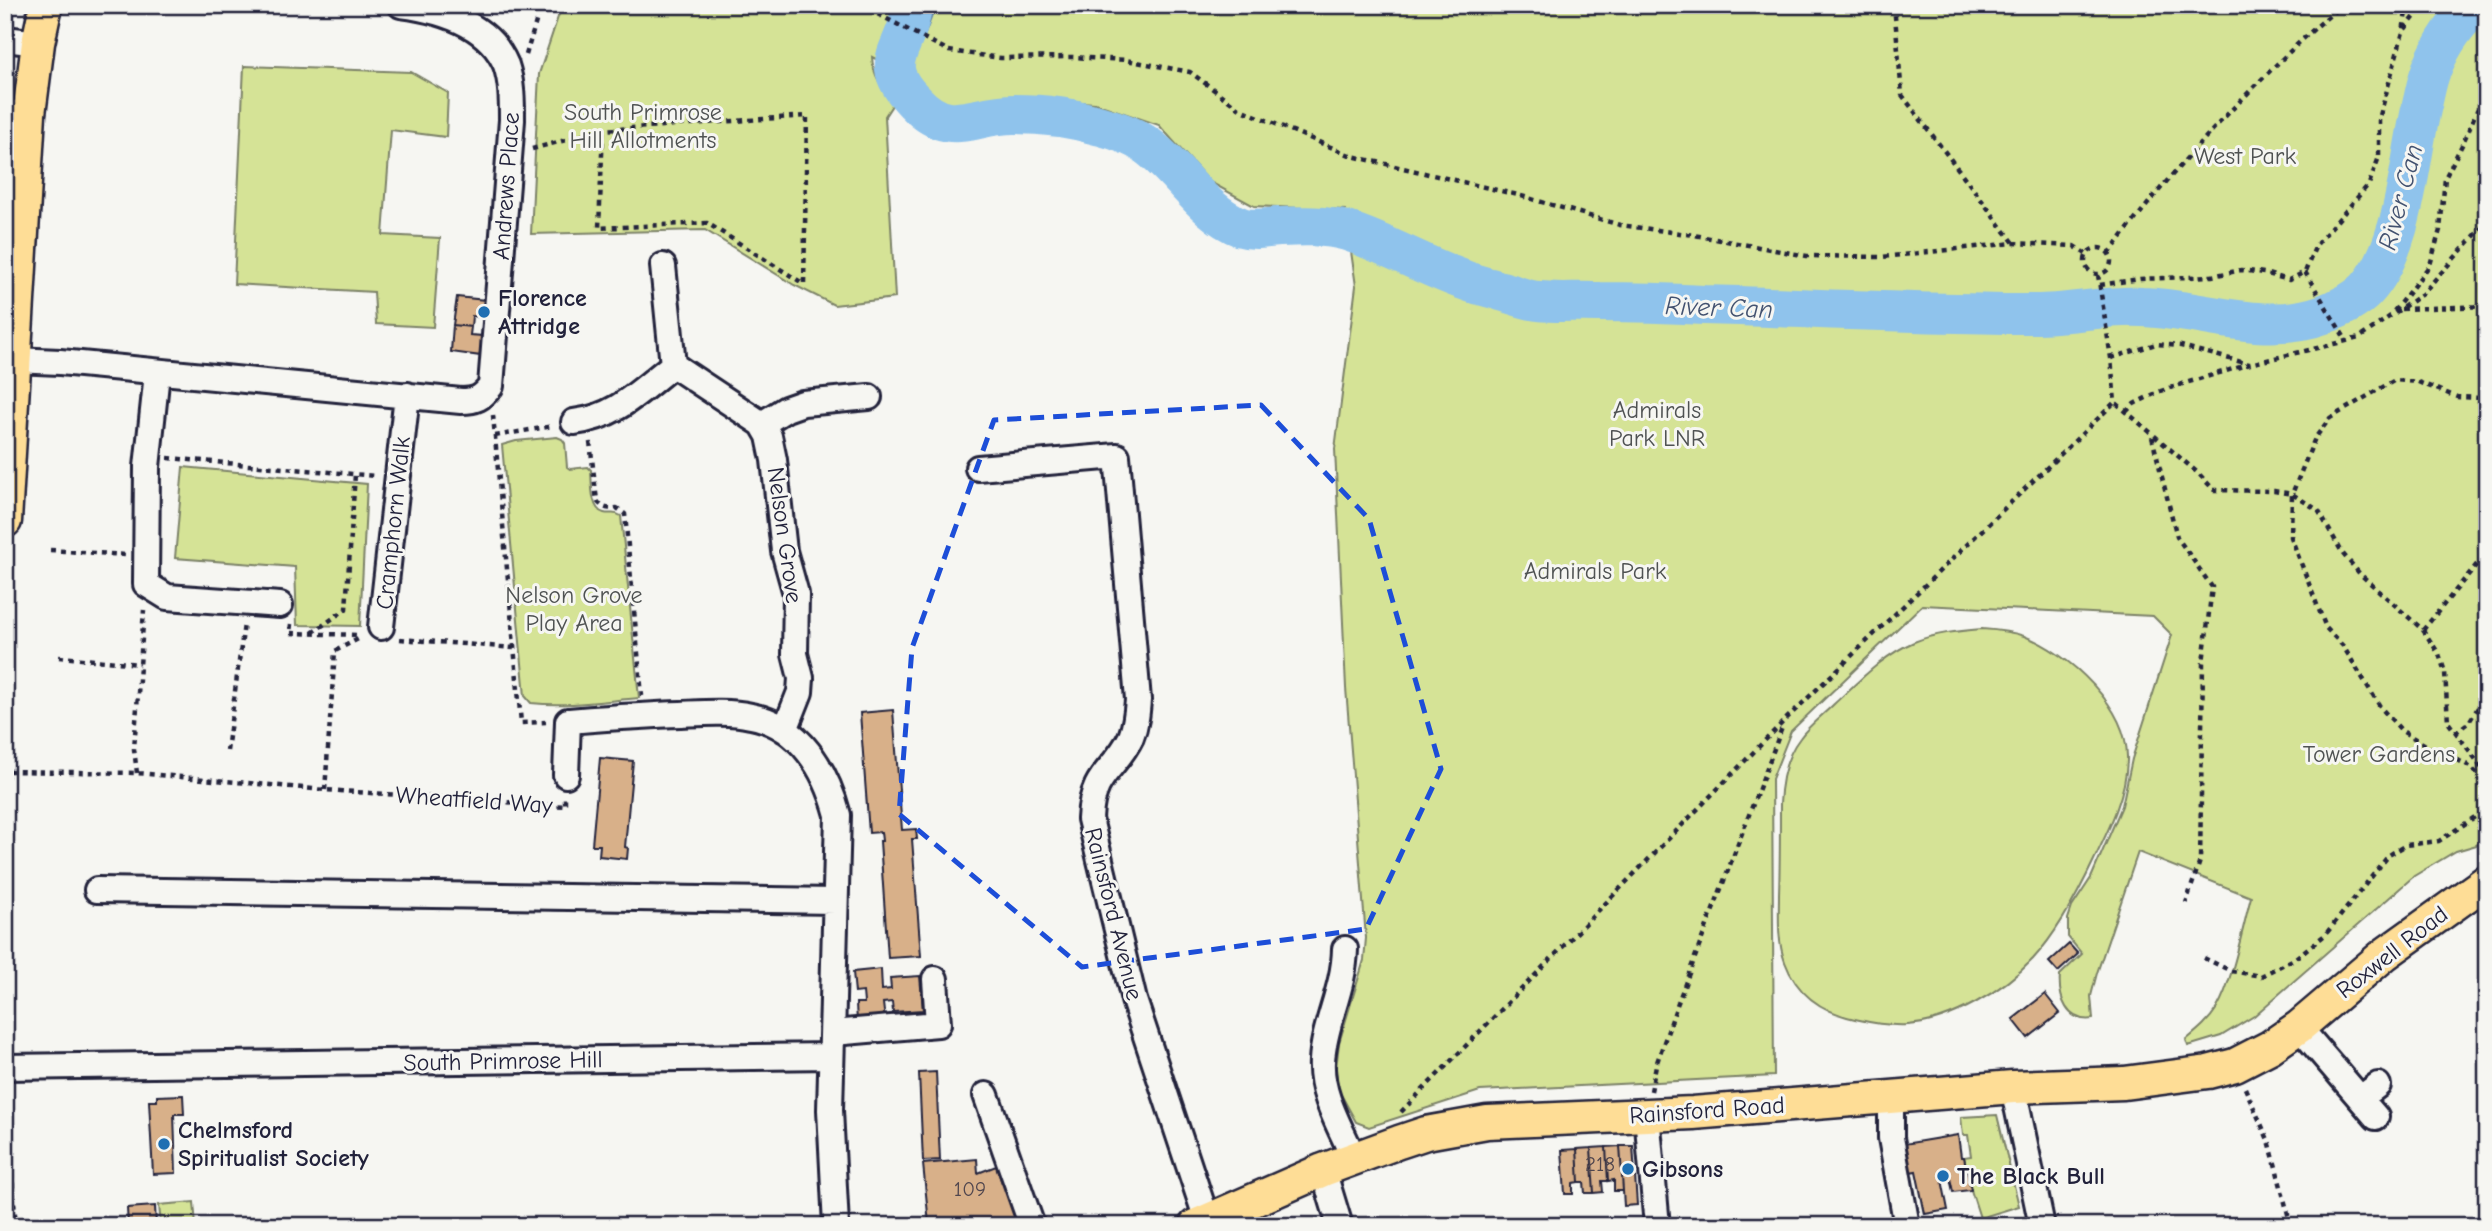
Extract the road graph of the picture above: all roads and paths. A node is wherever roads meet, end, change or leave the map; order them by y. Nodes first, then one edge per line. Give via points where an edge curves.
1 (46, 5) edge
2 (401, 5) edge
3 (541, 5) edge
4 (860, 5) edge
5 (1894, 5) edge
6 (2342, 5) edge
7 (2407, 5) edge
8 (2424, 5) edge
9 (2403, 32) junction
10 (5, 39) edge
11 (38, 44) junction
12 (505, 64) junction
13 (2487, 87) edge
14 (17, 113) edge
15 (603, 130) junction
16 (510, 147) junction
17 (2487, 222) edge
18 (2014, 243) junction
19 (2086, 254) junction
20 (2109, 254) junction
21 (663, 266) dead end
22 (2305, 272) junction
23 (2098, 275) junction
24 (2100, 285) junction
25 (2487, 306) edge
26 (2401, 309) junction
27 (2391, 316) junction
28 (10, 320) edge
29 (2346, 341) junction
30 (2111, 358) junction
31 (2250, 364) junction
32 (673, 365) junction
33 (157, 373) junction
34 (10, 380) edge
35 (491, 386) junction
36 (407, 395) junction
37 (2487, 396) edge
38 (869, 397) dead end
39 (2115, 402) junction
40 (2126, 412) junction
41 (581, 421) junction
42 (762, 424) junction
43 (2152, 435) junction
44 (495, 436) junction
45 (148, 457) junction
46 (978, 468) dead end
47 (355, 474) junction
48 (398, 478) junction
49 (2292, 494) junction
50 (5, 521) edge
51 (50, 550) dead end
52 (2486, 553) edge
53 (146, 556) junction
54 (146, 584) junction
55 (247, 603) junction
56 (280, 605) joint
57 (2423, 630) junction
58 (379, 633) junction
59 (311, 634) junction
60 (514, 648) junction
61 (59, 657) dead end
62 (139, 664) junction
63 (2487, 701) edge
64 (644, 715) junction
65 (1785, 720) junction
66 (568, 721) junction
67 (785, 730) junction
68 (2455, 733) junction
69 (227, 751) dead end
70 (137, 773) junction
71 (566, 775) joint
72 (2487, 780) edge
73 (5, 790) edge
74 (325, 790) junction
75 (2487, 809) edge
76 (2487, 881) edge
77 (97, 890) dead end
78 (835, 901) junction
79 (2186, 903) dead end
80 (1345, 949) dead end
81 (2204, 958) dead end
82 (935, 979) dead end
83 (2299, 1027) junction
84 (832, 1045) junction
85 (2235, 1065) junction
86 (5, 1067) edge
87 (2013, 1087) junction
88 (5, 1093) edge
89 (986, 1095) dead end
90 (1891, 1099) junction
91 (2372, 1100) dead end
92 (1647, 1115) junction
93 (1399, 1142) junction
94 (1354, 1158) junction
95 (1323, 1170) junction
96 (1201, 1223) edge
97 (16, 1226) edge
98 (836, 1226) edge
99 (1032, 1226) edge
100 (1340, 1226) edge
101 (1657, 1226) edge
102 (1907, 1226) edge
103 (2042, 1226) edge
104 (2291, 1226) edge

1 - 11 main road
2 - 12 street, Andrews Place via 430,9 467,25 486,37
3 - 12 path via 524,60
4 - 18 path via 949,51 1001,58 1126,60 1190,72 1240,109 1352,156 1518,195 1620,225 1807,256 1882,257
5 - 18 path via 1902,95
6 - 20 path via 2220,121 2158,188
7 - 9 path
8 - 9 path
9 - 22 path via 2379,120 2379,157 2369,184 2316,245
10 - 11 street
11 - 14 main road
12 - 16 street, Andrews Place via 512,95
13 - 27 path via 2445,178 2440,230 2430,265
14 - 28 main road via 27,168
15 - 15 path via 807,116 804,284 707,223 599,228
15 - 16 path via 535,149
16 - 35 street, Andrews Place
17 - 26 path via 2422,294
18 - 19 path via 2074,246
19 - 20 path via 2097,248
19 - 23 path via 2085,266
20 - 23 path via 2109,269
21 - 32 street
22 - 24 path via 2289,280 2241,270
22 - 29 path
23 - 24 path
24 - 30 path
25 - 26 path
26 - 27 path
27 - 29 path via 2359,338
28 - 34 main road
29 - 31 path
30 - 31 path via 2156,344 2181,345
30 - 39 path
31 - 40 path via 2158,392
32 - 41 street via 613,412
32 - 42 street
33 - 34 street via 60,362
33 - 36 street
33 - 45 street
34 - 50 main road
35 - 36 street via 474,401
35 - 44 path
36 - 48 street, Cramphorn Walk
37 - 49 path via 2458,397 2418,382 2395,380 2330,418 2315,438
38 - 42 street via 803,403
39 - 40 path
39 - 65 path
40 - 43 path
41 - 44 path
41 - 64 path via 597,501 625,514
42 - 67 street, Nelson Grove via 774,460 784,551 796,594 800,692
43 - 49 path via 2214,490
43 - 79 path via 2178,537 2212,587 2203,663 2200,862
44 - 60 path
45 - 47 path
45 - 53 street
46 - 96 street, Rainsford Avenue via 1117,456 1138,700 1130,739 1098,782 1090,818 1134,1000
47 - 48 path
47 - 59 path via 345,608
48 - 58 street, Cramphorn Walk
49 - 57 path via 2318,510 2360,574
49 - 72 path via 2291,537 2326,628 2402,731
51 - 53 path
52 - 57 path
53 - 54 street
54 - 55 street via 167,597
54 - 62 path
55 - 56 street
55 - 69 path
56 - 59 path via 292,606 290,633
57 - 68 path via 2445,672 2448,722
58 - 59 path
58 - 60 path
58 - 74 path, Cramphorn Walk via 335,651
60 - 66 path via 521,723
61 - 62 path
62 - 70 path
63 - 68 path via 2482,701 2469,722
64 - 66 street
64 - 67 street via 726,713 752,716
65 - 92 path via 1656,1065
65 - 93 path via 1395,1119
66 - 71 street, Wheatfield Way
67 - 78 street via 803,744 830,786 838,815
68 - 72 path
70 - 73 path, Wheatfield Way via 8,771
70 - 74 path, Wheatfield Way
71 - 74 path, Wheatfield Way via 565,806
75 - 81 path via 2439,841 2406,845 2389,855 2325,935 2294,959 2261,976 2231,971
76 - 83 main road, Roxwell Road via 2385,954
77 - 78 street
78 - 84 street
80 - 94 street via 1341,987 1322,1061 1330,1103
82 - 84 street, South Primrose Hill via 938,1024
83 - 85 main road, Roxwell Road
83 - 91 street
84 - 86 street, South Primrose Hill
84 - 98 street
85 - 87 main road, Rainsford Road via 2124,1083
85 - 104 path via 2270,1144
87 - 90 main road, Rainsford Road
87 - 103 street
88 - 97 path
89 - 99 street
90 - 92 main road, Rainsford Road
90 - 102 street via 1891,1138
92 - 93 main road, Rainsford Road via 1486,1122
92 - 101 street
93 - 94 main road, Rainsford Road
94 - 95 main road, Rainsford Road
95 - 96 main road, Rainsford Road
95 - 100 street

